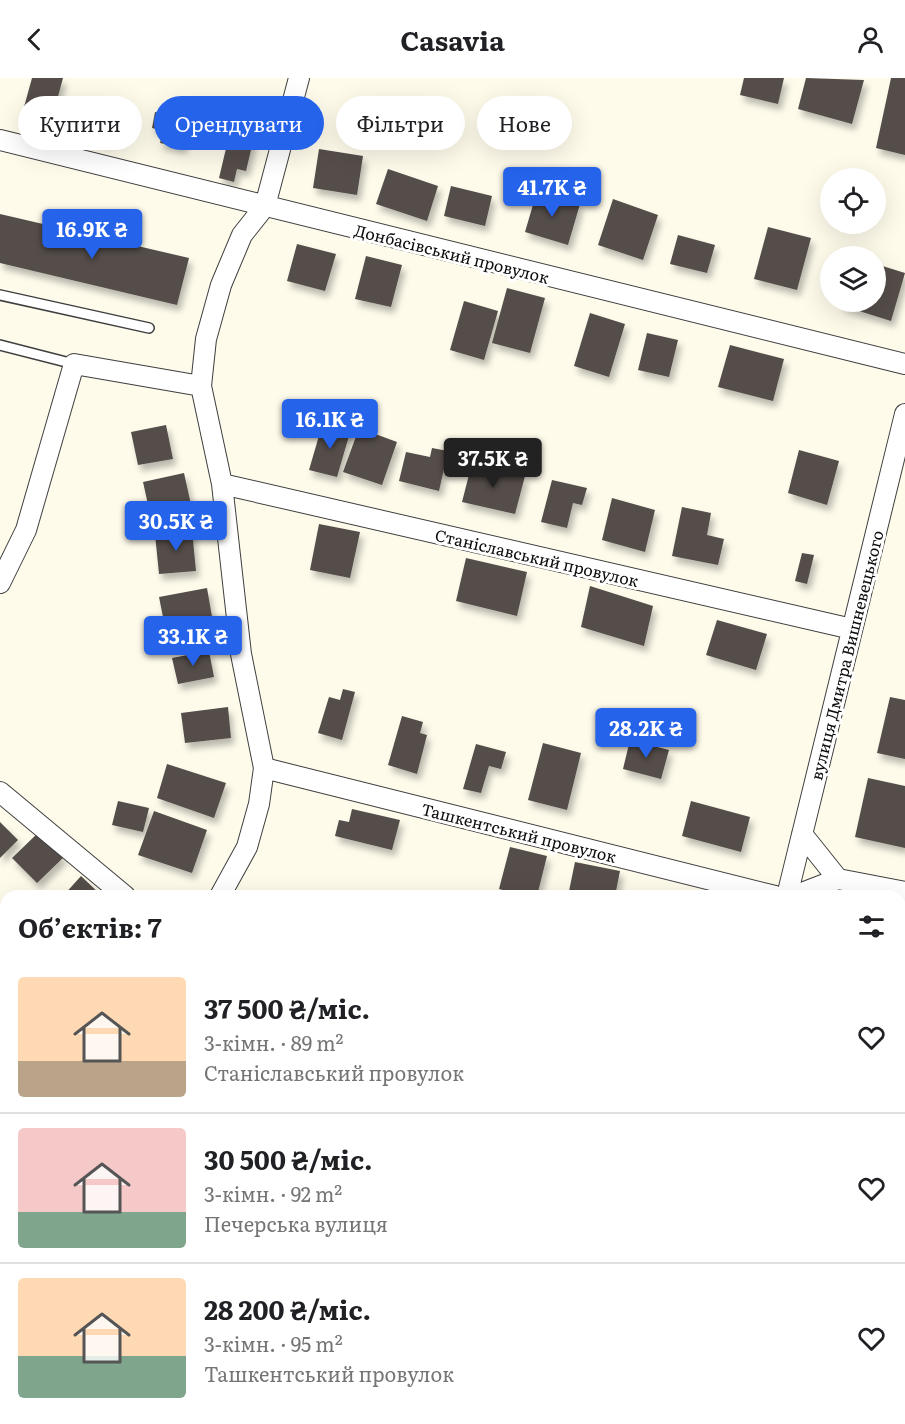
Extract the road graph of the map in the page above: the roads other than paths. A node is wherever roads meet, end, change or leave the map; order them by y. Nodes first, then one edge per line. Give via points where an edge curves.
1 (299, 78) edge
2 (0, 140) edge
3 (265, 206) junction
4 (0, 295) edge
5 (149, 328) dead end
6 (0, 345) edge
7 (75, 364) junction
8 (905, 364) edge
9 (201, 386) junction
10 (905, 414) edge
11 (222, 484) junction
12 (0, 583) edge
13 (852, 629) junction
14 (264, 768) junction
15 (0, 792) edge
16 (802, 834) junction
17 (838, 879) junction
18 (118, 890) edge
19 (223, 890) edge
20 (751, 890) edge
21 (788, 890) edge
22 (810, 890) edge
23 (895, 890) edge

1 - 3 street
2 - 3 street, Донбасівський провулок
3 - 8 street, Донбасівський провулок
3 - 9 street via 242,235 221,285 207,339
4 - 5 lane
6 - 7 lane
7 - 9 street
7 - 12 street via 26,530
9 - 11 street
10 - 13 street, вулиця Дмитра Вишневецького
11 - 13 street, Станіславський провулок
11 - 14 street via 241,654
13 - 16 street, вулиця Дмитра Вишневецького
14 - 19 street via 247,847
14 - 20 street, Ташкентський провулок
15 - 18 street
16 - 17 street
16 - 21 street, вулиця Дмитра Вишневецького
17 - 22 street
17 - 23 street

